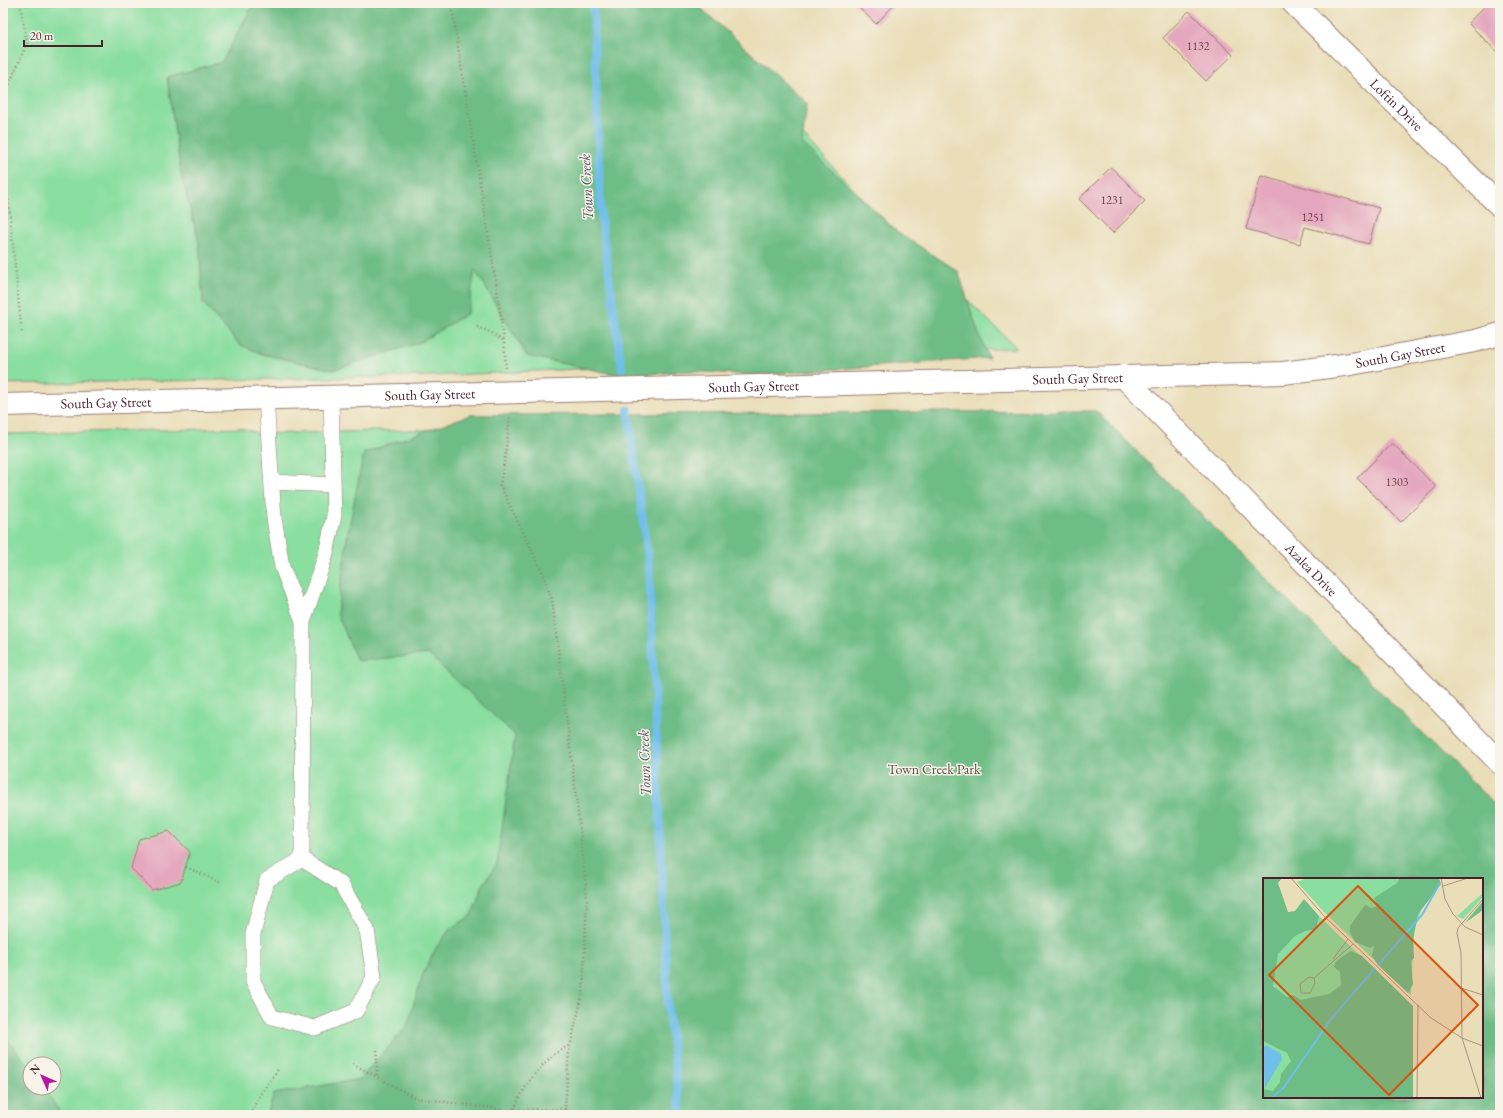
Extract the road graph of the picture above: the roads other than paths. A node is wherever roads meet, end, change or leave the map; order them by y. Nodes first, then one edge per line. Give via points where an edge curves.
1 (1293, 3) edge
2 (1500, 206) edge
3 (1500, 334) edge
4 (1122, 376) junction
5 (331, 396) junction
6 (266, 398) junction
7 (3, 405) edge
8 (272, 482) junction
9 (333, 485) junction
10 (303, 621) junction
11 (1500, 763) edge
12 (302, 859) junction

1 - 2 street, Loftin Drive
3 - 4 street, South Gay Street via 1351,364 1283,373
4 - 5 street, South Gay Street
4 - 11 street, Azalea Drive
5 - 6 street, South Gay Street
5 - 9 lane
6 - 7 street, South Gay Street
6 - 8 lane
8 - 9 lane
8 - 10 lane via 274,518 282,567
9 - 10 lane via 334,516 326,554
10 - 12 lane
12 - 12 lane via 267,880 253,934 252,981 272,1017 315,1028 356,1011 374,977 367,930 341,884

